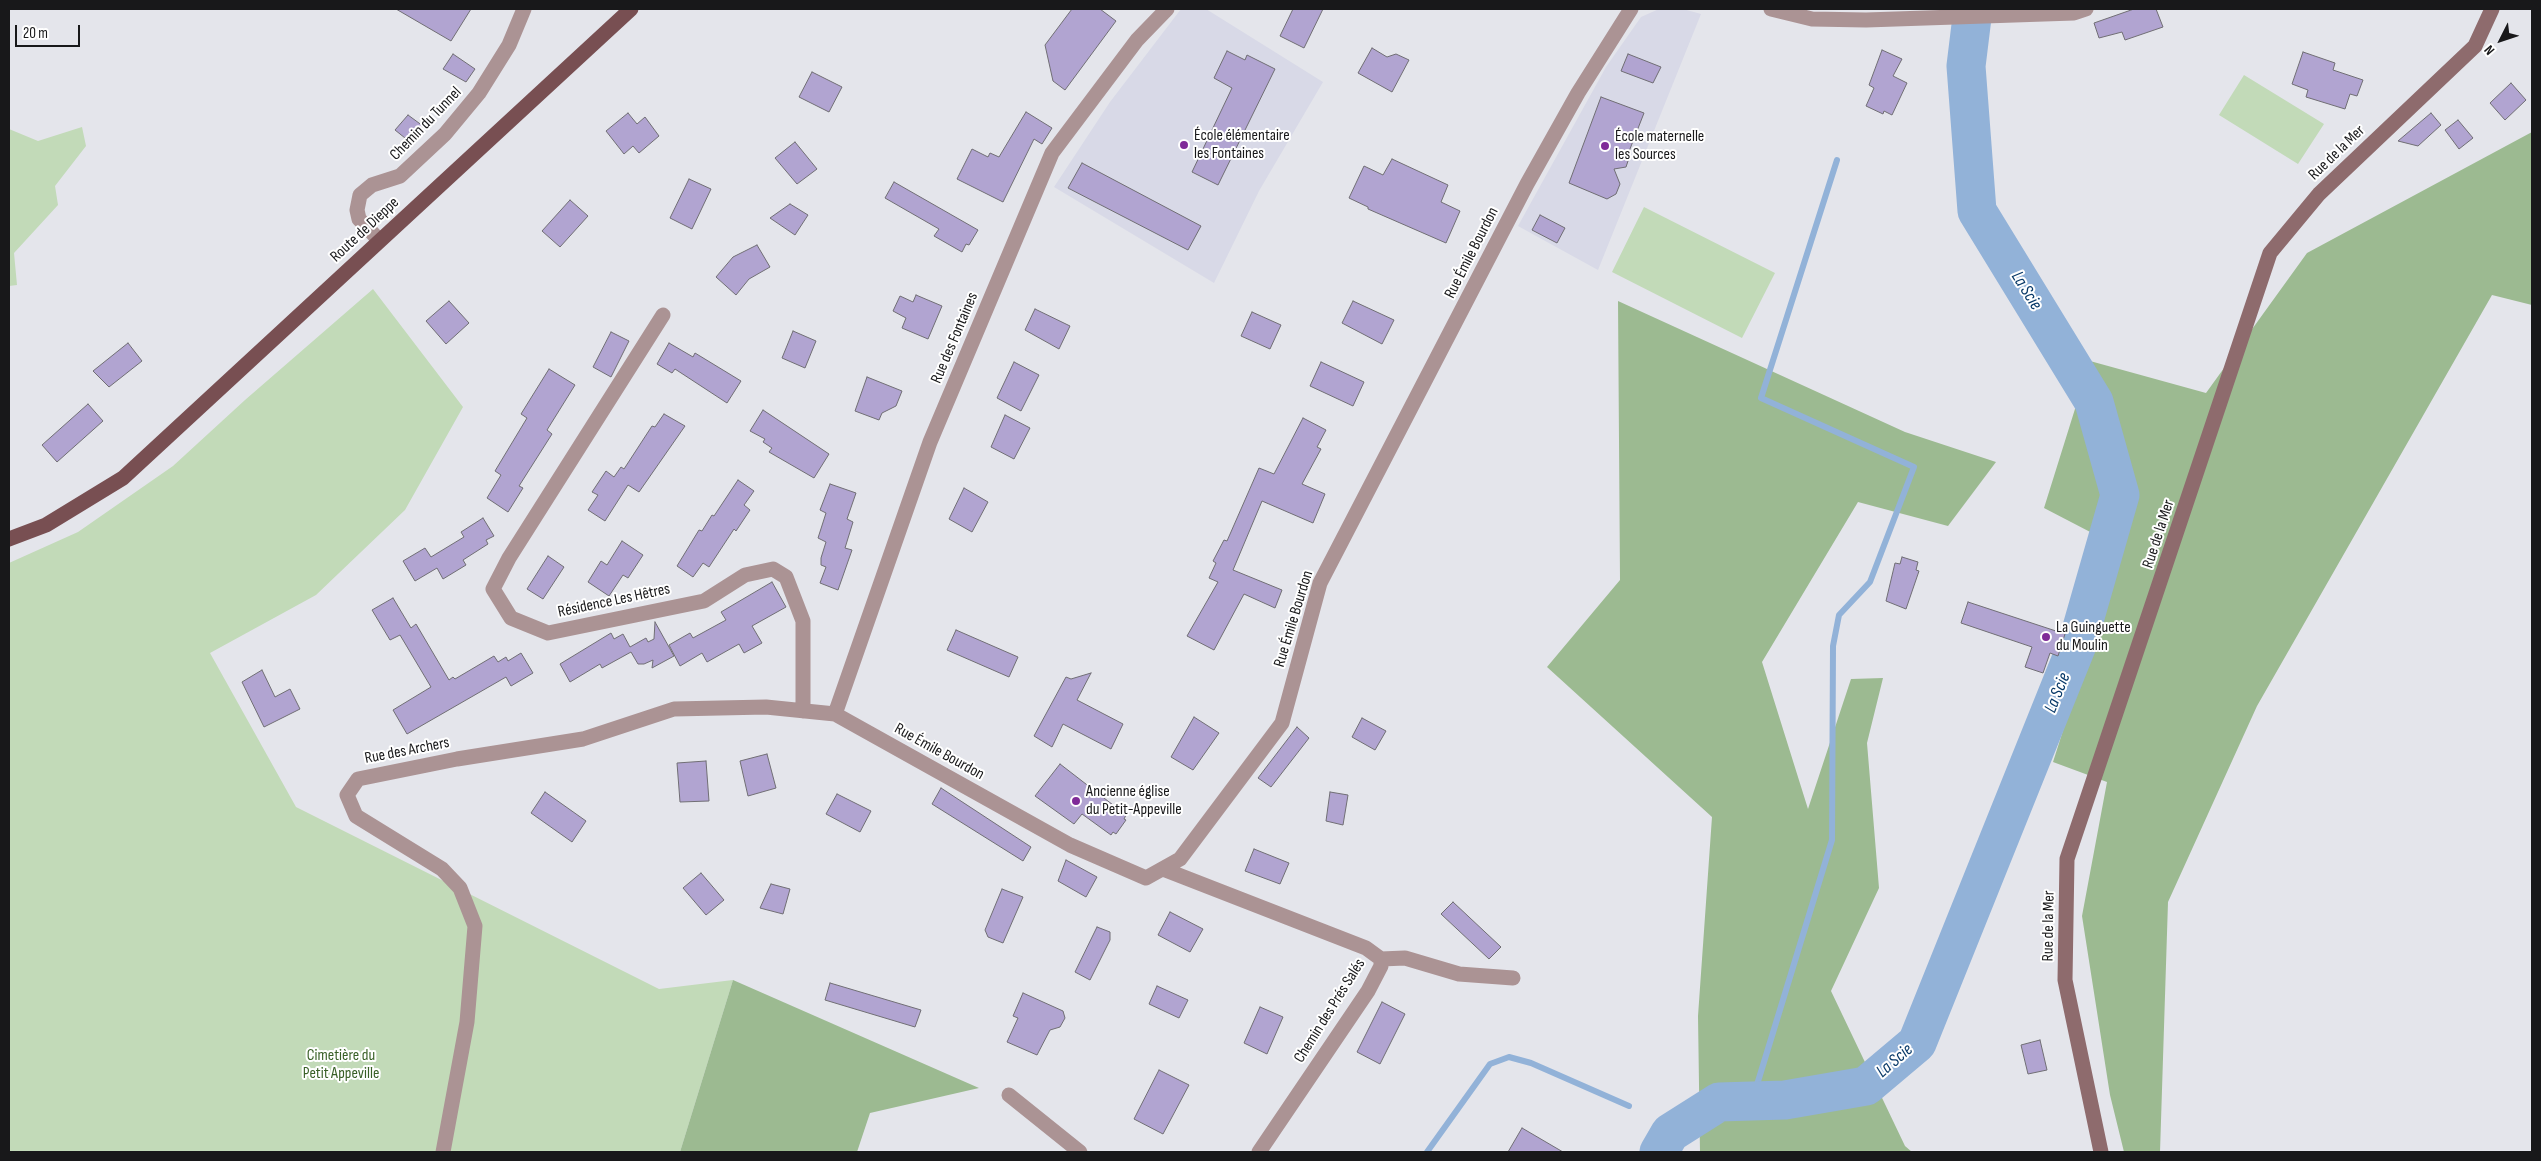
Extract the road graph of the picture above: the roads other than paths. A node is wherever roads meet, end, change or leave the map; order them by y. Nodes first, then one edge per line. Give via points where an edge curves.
1 (524, 9) edge
2 (631, 9) edge
3 (1167, 9) edge
4 (1631, 9) edge
5 (1770, 9) edge
6 (2086, 9) edge
7 (2492, 9) edge
8 (1869, 14) edge
9 (379, 240) junction
10 (663, 315) dead end
11 (9, 539) edge
12 (803, 711) junction
13 (834, 714) junction
14 (1163, 869) junction
15 (1381, 959) junction
16 (1513, 978) dead end
17 (1009, 1095) dead end
18 (443, 1152) edge
19 (1080, 1152) edge
20 (1259, 1152) edge
21 (2101, 1152) edge

1 - 9 street, Chemin du Tunnel via 509,45 479,93 445,134 400,176 372,184 360,195 357,210 360,220
2 - 9 main road, Route de Dieppe
3 - 13 street, Rue des Fontaines via 1137,40 1052,153 930,442
4 - 14 street, Rue Émile Bourdon via 1578,93 1527,184 1320,583 1282,723 1180,859
5 - 8 street via 1812,19
6 - 8 street via 2074,13 1992,17
7 - 21 street, Rue de la Mer via 2475,46 2319,194 2270,253 2067,859 2065,980
9 - 11 main road, Route de Dieppe via 123,478 46,525
10 - 12 street, Résidence Les Hêtres via 508,558 493,589 511,618 548,633 704,601 745,575 773,569 786,577 803,621
12 - 13 street, Rue des Archers
12 - 18 street, Rue des Archers via 766,707 674,709 583,739 358,779 347,795 356,816 442,869 460,888 475,926 467,1022
13 - 14 street, Rue Émile Bourdon via 1070,845 1146,878
14 - 15 street, Chemin des Prés Salés via 1366,948
15 - 16 street via 1406,958 1459,974
15 - 20 street, Chemin des Prés Salés via 1381,966 1368,991
17 - 19 street

